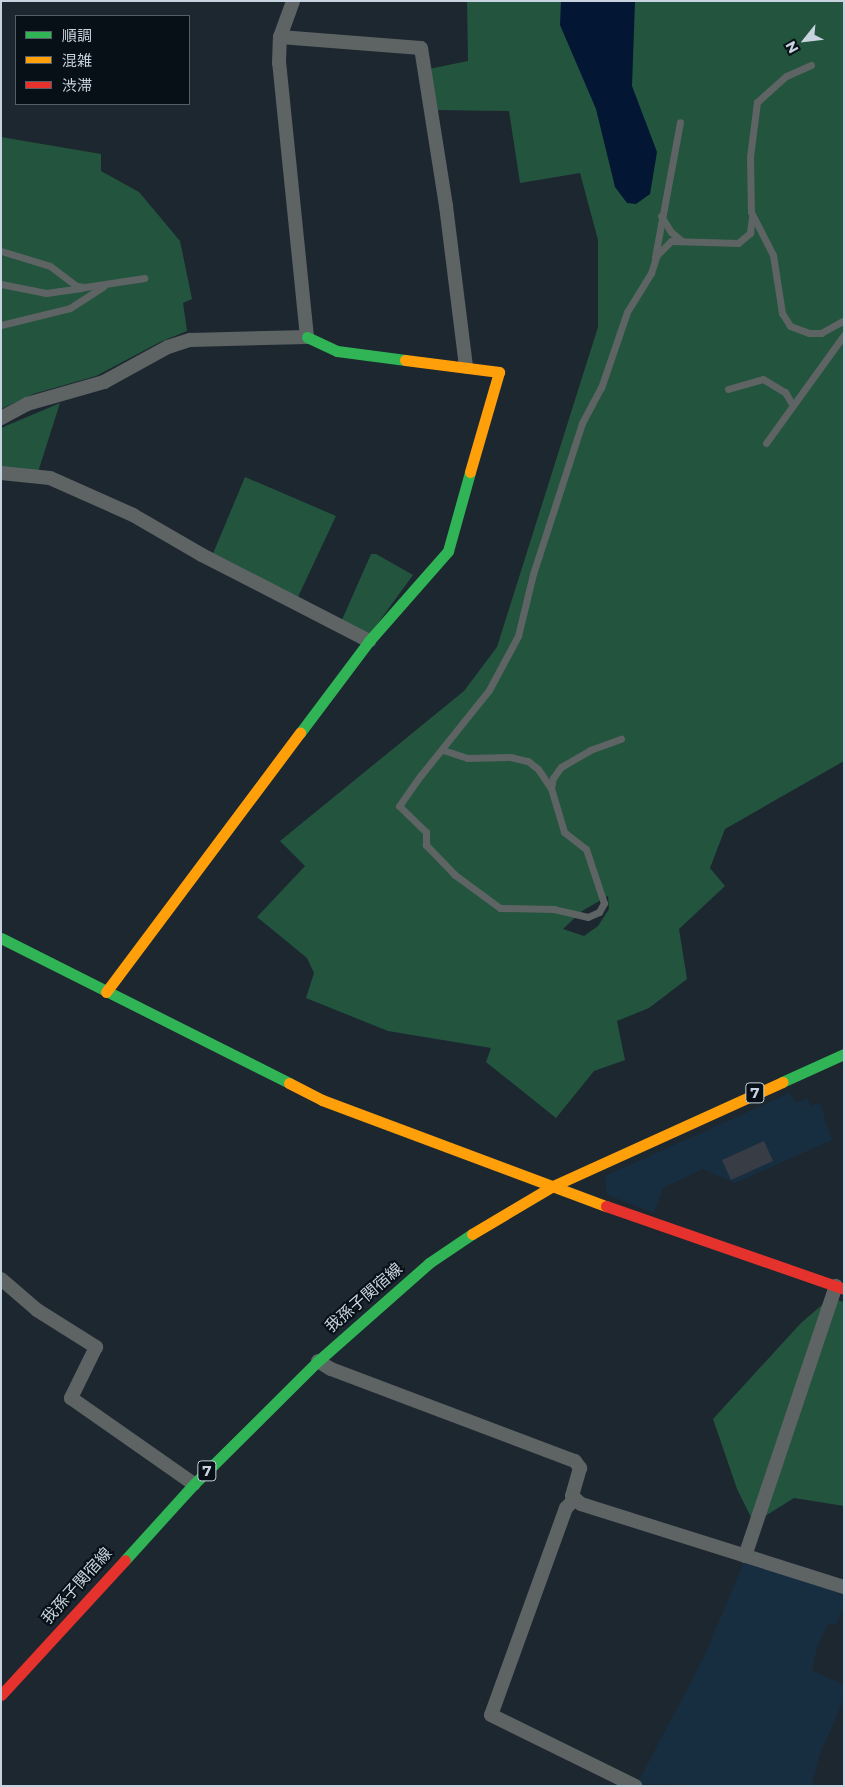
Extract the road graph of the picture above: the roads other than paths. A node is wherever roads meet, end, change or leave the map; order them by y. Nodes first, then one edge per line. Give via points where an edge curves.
1 (293, 1) edge
2 (280, 37) junction
3 (811, 65) dead end
4 (680, 122) dead end
5 (661, 216) junction
6 (752, 216) junction
7 (681, 240) junction
8 (1, 251) edge
9 (655, 262) junction
10 (144, 278) dead end
11 (1, 284) edge
12 (106, 284) junction
13 (85, 288) junction
14 (844, 320) edge
15 (1, 325) edge
16 (844, 335) edge
17 (307, 337) junction
18 (466, 367) junction
19 (728, 389) dead end
20 (792, 404) junction
21 (1, 418) edge
22 (766, 443) dead end
23 (1, 473) edge
24 (369, 641) junction
25 (622, 739) dead end
26 (443, 750) junction
27 (551, 788) junction
28 (1, 938) edge
29 (106, 992) junction
30 (844, 1054) edge
31 (553, 1186) junction
32 (1, 1279) edge
33 (840, 1288) edge
34 (318, 1361) junction
35 (194, 1484) junction
36 (574, 1500) junction
37 (745, 1556) junction
38 (844, 1587) edge
39 (1, 1696) edge
40 (635, 1786) edge

1 - 2 street
2 - 17 street via 279,63
2 - 18 street via 420,48 446,206
3 - 6 lane via 786,76 757,102 750,157
4 - 5 lane
5 - 7 lane via 671,232
5 - 9 lane
6 - 7 lane via 750,233 738,244
6 - 14 lane via 773,256 782,313 790,326 809,333 821,333
7 - 9 lane via 662,248
8 - 13 lane via 50,266
9 - 26 lane via 627,312 600,388 582,424 533,574 518,636 489,690
10 - 12 lane
11 - 13 lane via 46,293
12 - 13 lane
12 - 15 lane via 70,308
16 - 20 lane
17 - 18 street via 337,351
17 - 21 street via 190,340 168,346 104,382 28,404
18 - 24 street via 499,372 498,384 448,551
19 - 20 lane via 763,379 781,388
20 - 22 lane
23 - 24 street via 50,478 134,515 202,556
24 - 29 street
25 - 27 lane via 590,750 561,767
26 - 27 lane via 467,758 510,757 528,761
26 - 27 lane via 400,806 426,832 426,845 455,876 500,908 554,909 588,917 599,912 604,903 596,874 586,848 564,832
28 - 29 street
29 - 31 street via 322,1100
30 - 31 street, 我孫子関宿線 / 7
31 - 33 street
31 - 34 street, 我孫子関宿線 / 7 via 504,1213 429,1263
32 - 35 street via 37,1310 96,1347 71,1398
33 - 37 street
34 - 35 street, 我孫子関宿線 / 7
34 - 36 street via 331,1369 575,1461 580,1468 572,1496
35 - 39 street, 我孫子関宿線 / 7
36 - 37 street
36 - 40 street via 566,1508 491,1715
37 - 38 street

